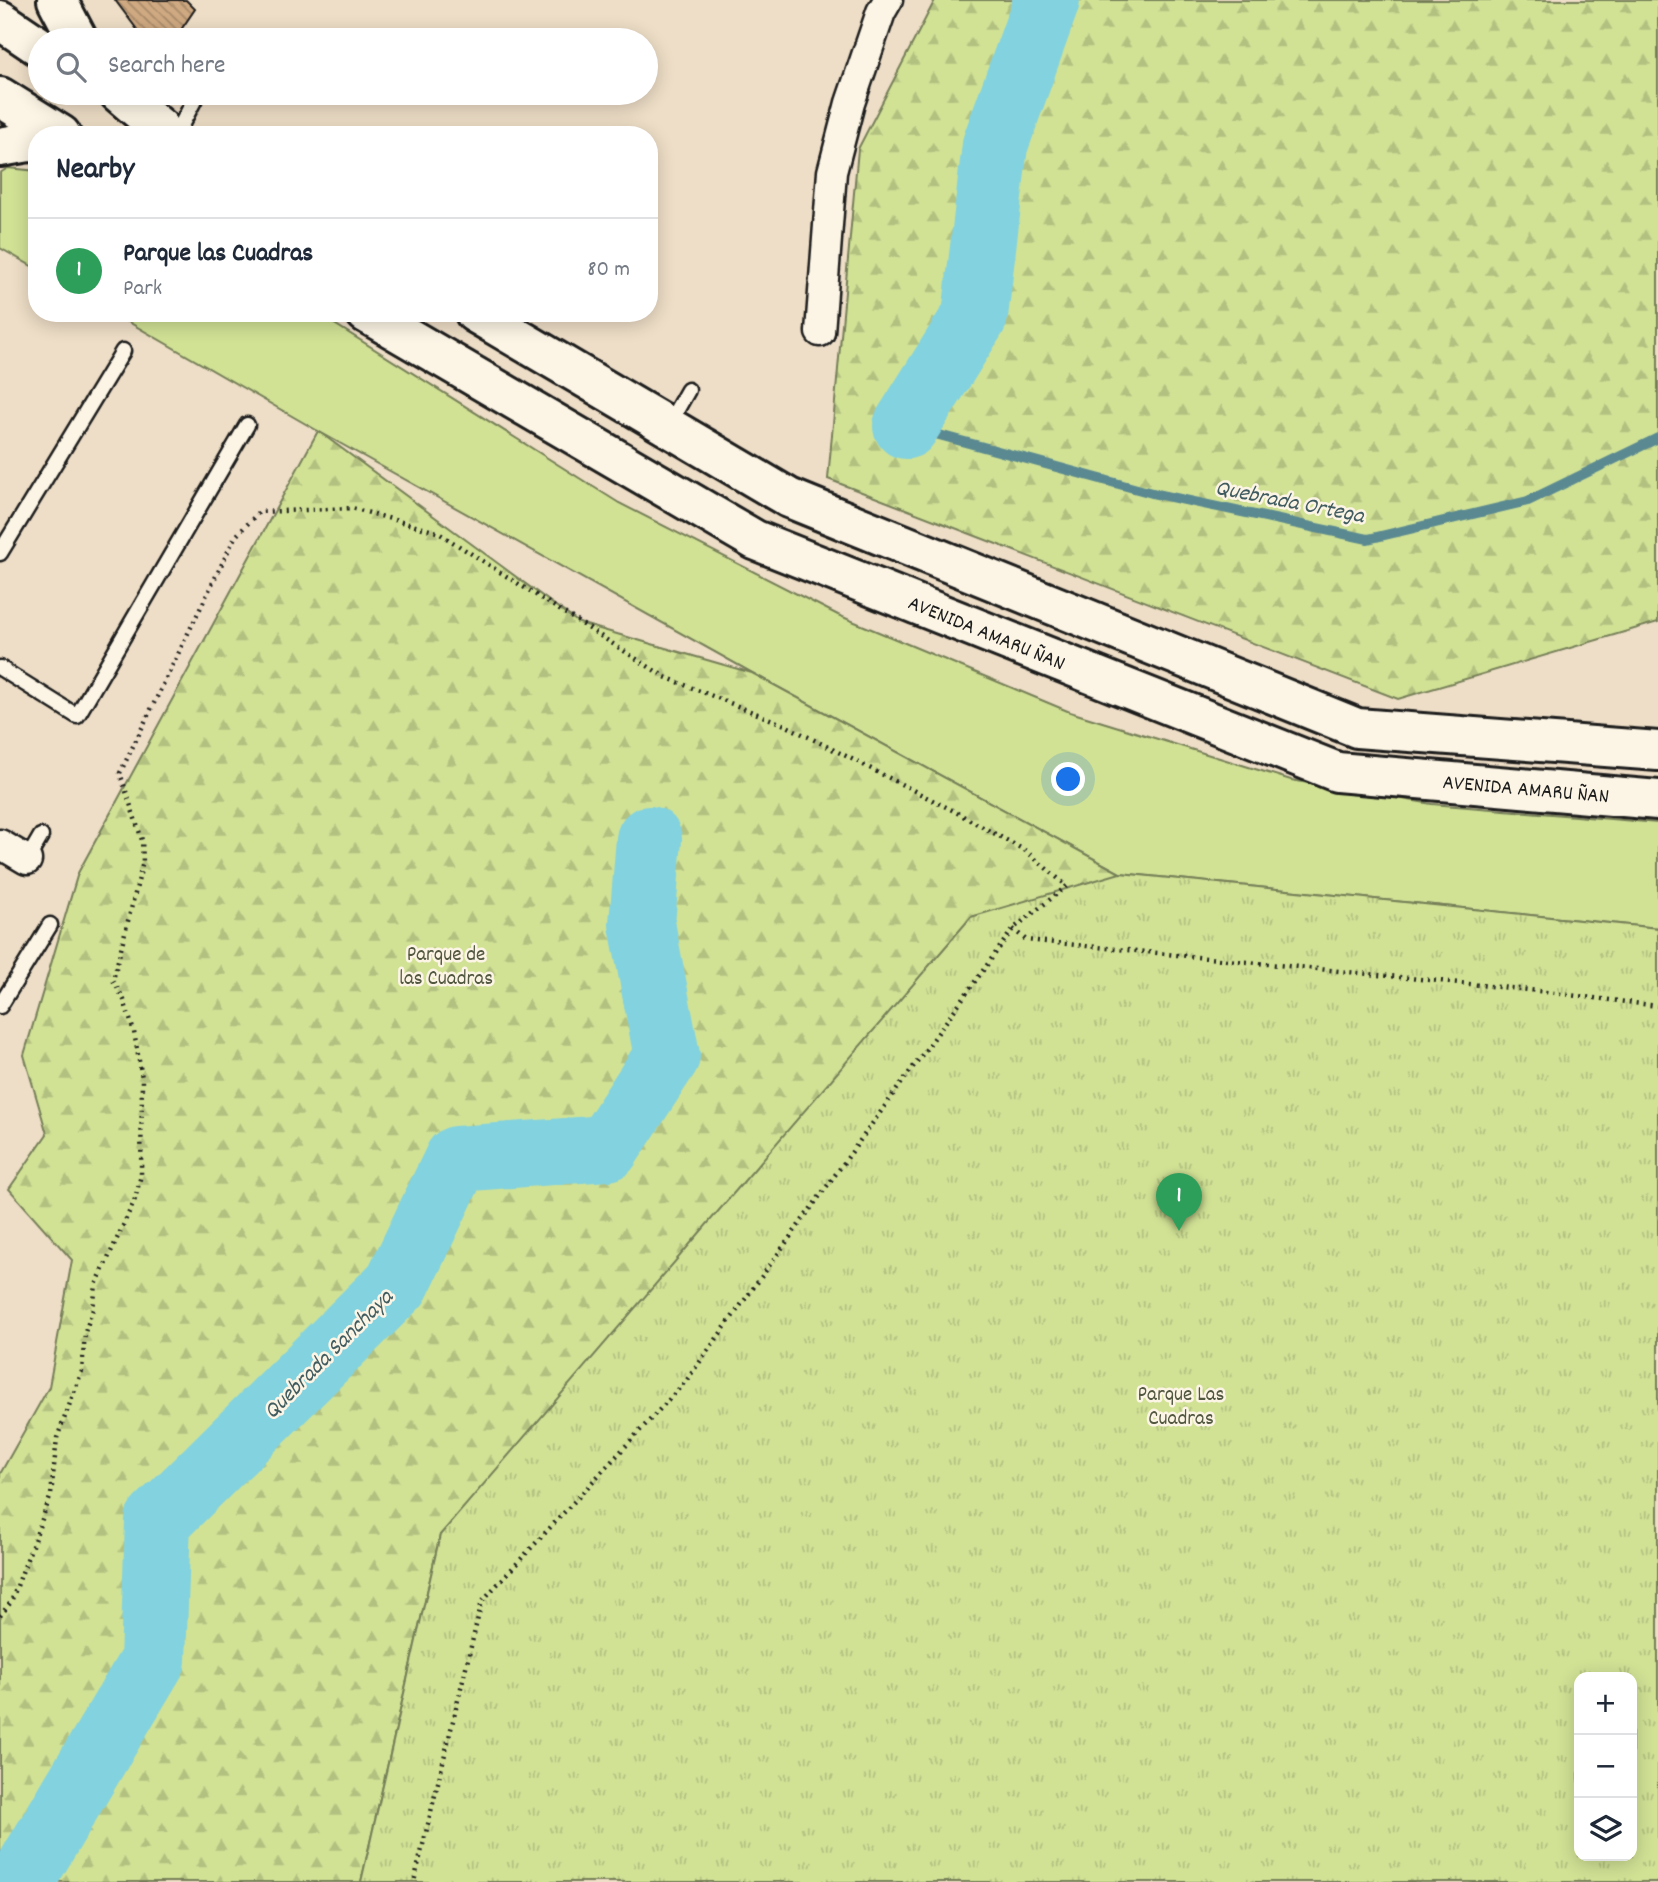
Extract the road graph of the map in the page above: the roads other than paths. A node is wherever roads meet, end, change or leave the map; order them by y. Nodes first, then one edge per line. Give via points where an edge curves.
1 (57, 0) edge
2 (888, 0) edge
3 (0, 20) edge
4 (72, 28) edge
5 (28, 39) edge
6 (0, 97) edge
7 (127, 105) edge
8 (135, 105) edge
9 (189, 105) edge
10 (47, 126) edge
11 (160, 126) edge
12 (161, 126) edge
13 (173, 126) edge
14 (28, 142) edge
15 (0, 147) edge
16 (381, 322) edge
17 (490, 322) edge
18 (820, 332) dead end
19 (123, 351) dead end
20 (688, 390) dead end
21 (247, 425) dead end
22 (667, 426) junction
23 (0, 551) edge
24 (0, 668) edge
25 (1658, 751) edge
26 (1658, 800) edge
27 (41, 836) dead end
28 (0, 844) edge
29 (27, 860) joint
30 (50, 925) dead end
31 (0, 1006) edge

1 - 4 main road
2 - 18 street via 850,103 832,172
3 - 5 main road
6 - 10 main road
7 - 11 main road
8 - 12 main road
9 - 13 lane
14 - 15 main road
16 - 26 main road, AVENIDA AMARU ÑAN via 755,540 1337,772
17 - 22 main road
19 - 23 lane
20 - 22 lane
21 - 24 lane via 76,716
22 - 25 main road via 789,498 1357,728
27 - 29 lane
28 - 29 street
30 - 31 lane

